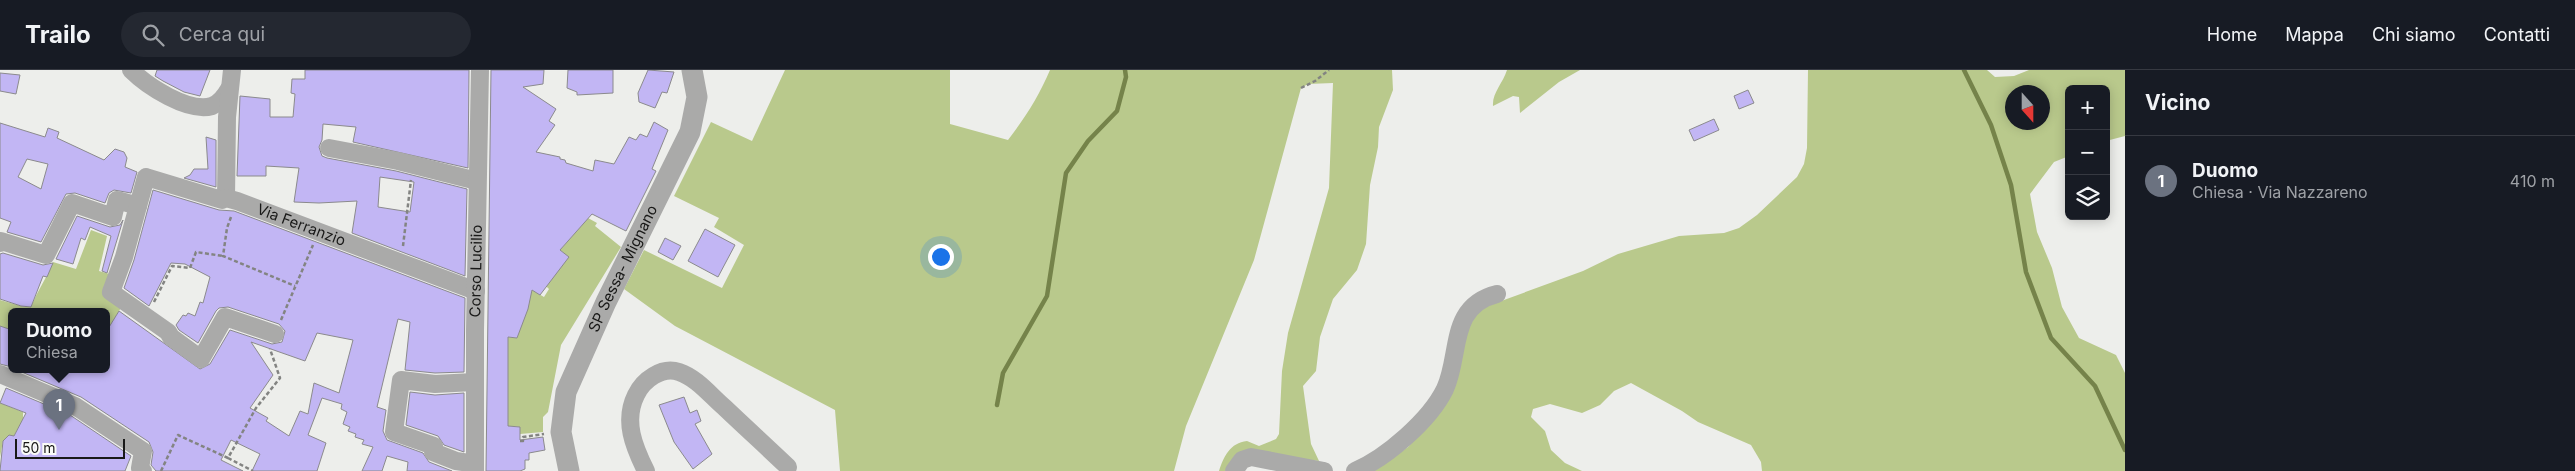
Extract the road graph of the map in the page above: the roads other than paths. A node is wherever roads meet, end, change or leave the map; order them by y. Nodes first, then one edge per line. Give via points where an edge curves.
1 (131, 70) edge
2 (232, 70) edge
3 (480, 70) edge
4 (692, 70) edge
5 (229, 89) junction
6 (329, 148) dead end
7 (477, 181) junction
8 (232, 200) junction
9 (138, 206) junction
10 (0, 243) edge
11 (476, 291) junction
12 (1496, 294) dead end
13 (275, 334) road end
14 (0, 374) edge
15 (474, 382) junction
16 (475, 467) edge
17 (788, 467) dead end
18 (143, 471) edge
19 (569, 471) edge
20 (646, 471) edge
21 (1234, 471) edge
22 (1324, 471) edge
23 (1355, 471) edge

1 - 5 street via 150,87 177,100 203,107 221,101
2 - 5 street
3 - 7 street, Corso Lucilio
4 - 19 street, SP Sessa- Mignano via 697,97 690,132 573,372 564,400 561,432
5 - 8 street
6 - 7 street via 350,150
7 - 11 street, Corso Lucilio
8 - 9 street, Via Ferranzio via 222,200 146,177
8 - 11 street, Via Ferranzio
9 - 10 street via 117,200 113,217 72,203 46,255
9 - 13 street via 111,292 201,358 226,317
11 - 15 street, Corso Lucilio
12 - 23 street via 1482,299 1462,322 1448,381 1439,399 1379,460
14 - 18 street via 75,406 119,433 143,451 140,468
15 - 16 street, Corso Lucilio
15 - 16 street via 434,384 401,380 394,432 434,446 433,452 439,456
17 - 20 street via 693,380 678,371 665,371 642,385 631,409 630,429 634,446
21 - 22 street via 1242,460 1251,457

